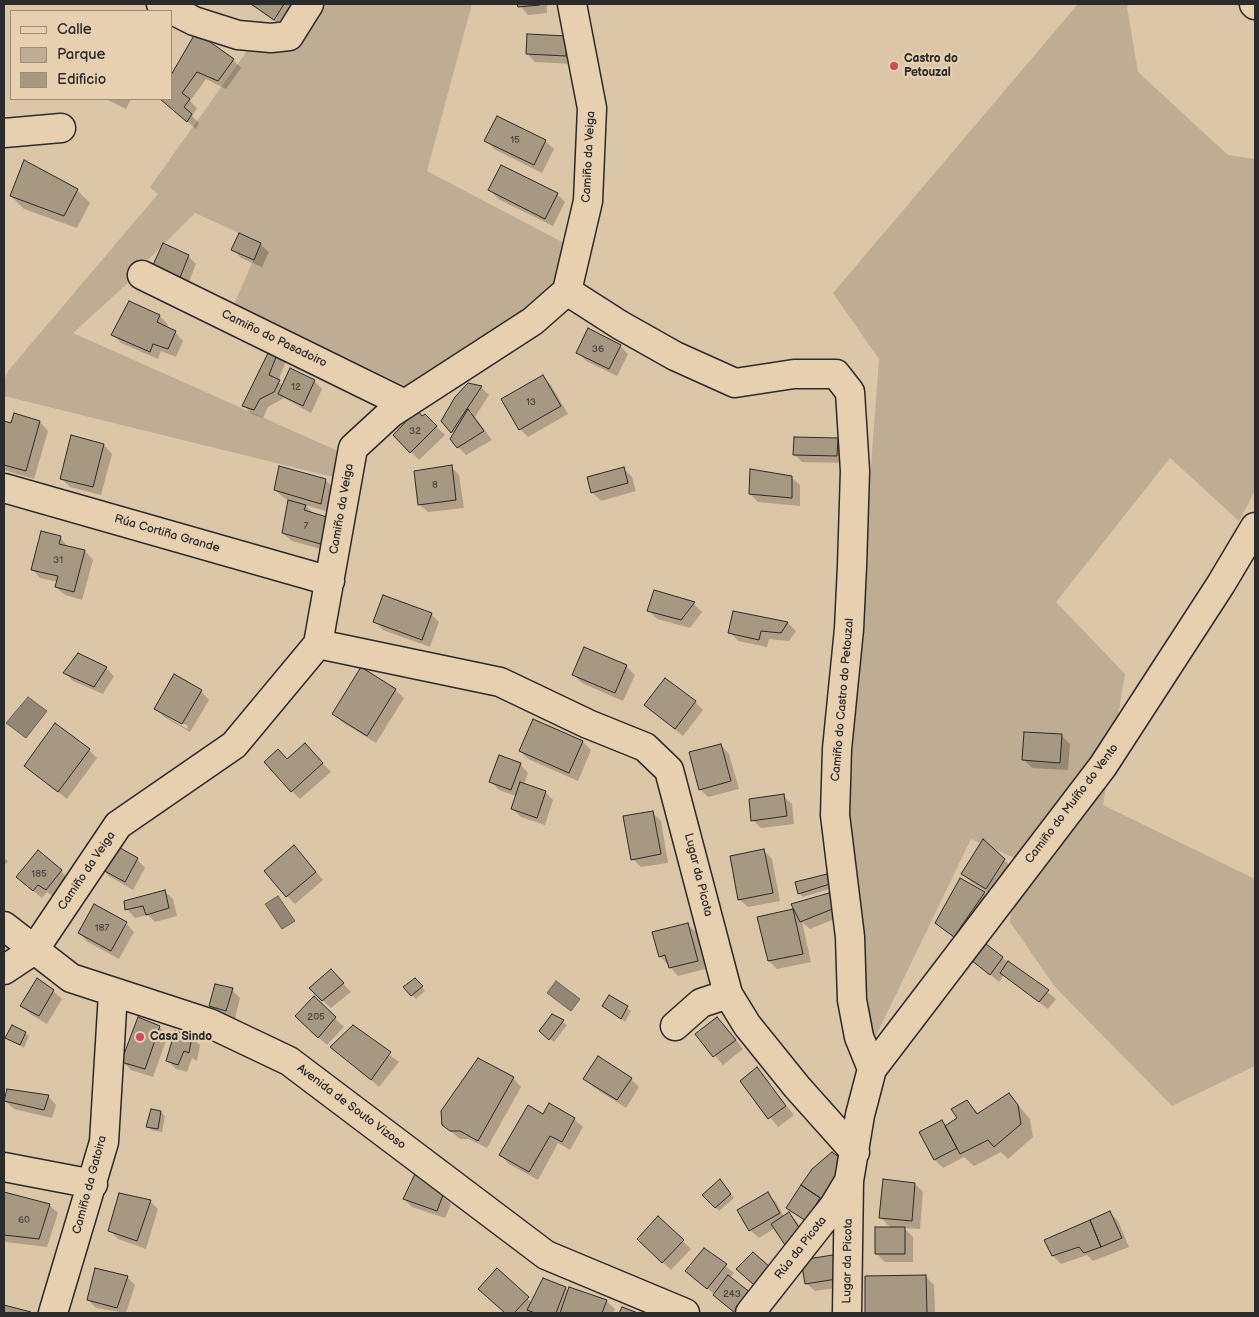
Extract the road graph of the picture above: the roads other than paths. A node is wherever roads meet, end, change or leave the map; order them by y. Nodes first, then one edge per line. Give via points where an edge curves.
1 (161, 4) edge
2 (309, 4) edge
3 (572, 4) edge
4 (61, 128) dead end
5 (4, 133) edge
6 (142, 275) dead end
7 (567, 291) junction
8 (405, 404) junction
9 (4, 488) edge
10 (1255, 527) edge
11 (330, 581) junction
12 (318, 644) junction
13 (4, 926) edge
14 (34, 950) junction
15 (4, 970) edge
16 (114, 993) junction
17 (728, 994) junction
18 (674, 1026) dead end
19 (872, 1070) junction
20 (855, 1152) junction
21 (4, 1167) edge
22 (848, 1181) junction
23 (93, 1184) junction
24 (53, 1313) edge
25 (685, 1313) edge
26 (750, 1313) edge
27 (847, 1313) edge

1 - 2 street via 194,21 238,35 271,38 290,36
3 - 7 street, Camiño da Veiga via 592,108 588,201
4 - 5 street
6 - 8 street, Camiño do Pasadoiro
7 - 8 street, Camiño da Veiga via 533,321
7 - 19 street, Camiño do Castro do Petouzal via 675,356 735,383 794,374 836,374 850,392 855,471 852,556 835,815 850,937 852,1000 859,1037
8 - 11 street, Camiño da Veiga via 353,448
9 - 11 street, Rúa Cortiña Grande
10 - 19 street, Camiño do Muíño do Vento via 1103,766
11 - 12 street, Camiño da Veiga
12 - 14 street, Camiño da Veiga via 234,745 118,825
12 - 17 street, Lugar da Picota via 500,682 645,747 670,770
13 - 14 street, Avenida de Souto Vizoso
14 - 15 street
14 - 16 street, Avenida de Souto Vizoso via 71,978
16 - 23 street, Camiño da Gatoira via 104,1142
16 - 25 street, Avenida de Souto Vizoso via 209,1023 290,1061 546,1255
17 - 18 street via 701,1003
17 - 20 street, Lugar da Picota via 747,1025
19 - 20 street via 860,1115
20 - 22 street, Lugar da Picota
21 - 23 street
22 - 26 street, Rúa da Picota via 834,1206
22 - 27 street, Lugar da Picota
23 - 24 street, Camiño da Gatoira

